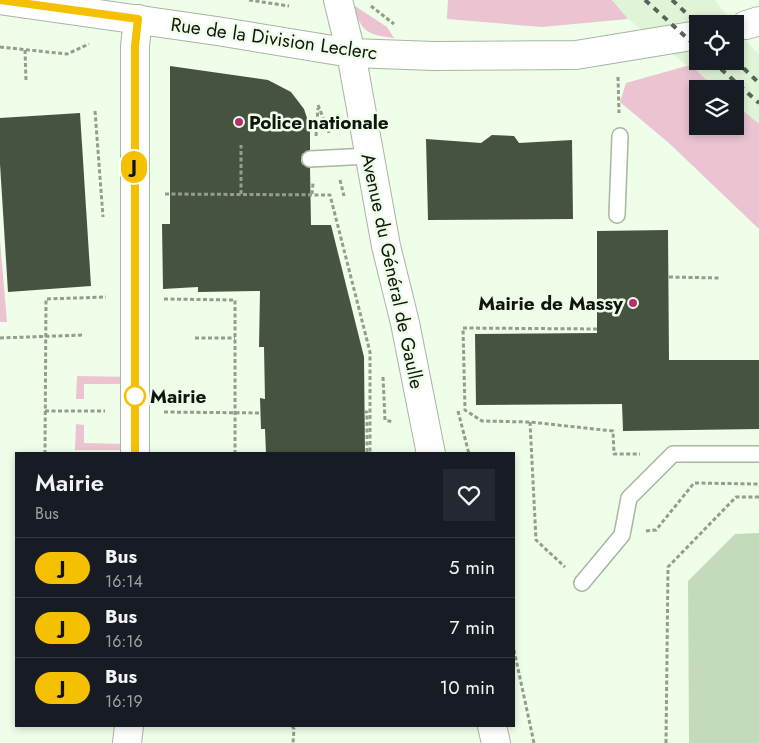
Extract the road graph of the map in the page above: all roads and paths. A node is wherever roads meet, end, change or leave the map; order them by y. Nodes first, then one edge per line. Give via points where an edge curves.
1 (0, 0) edge
2 (249, 0) edge
3 (338, 0) edge
4 (366, 3) dead end
5 (289, 6) dead end
6 (138, 19) junction
7 (398, 30) dead end
8 (689, 36) edge
9 (90, 43) dead end
10 (0, 47) edge
11 (25, 50) junction
12 (351, 53) junction
13 (617, 68) dead end
14 (26, 81) dead end
15 (318, 105) dead end
16 (95, 111) dead end
17 (329, 130) dead end
18 (620, 136) joint
19 (241, 145) dead end
20 (370, 156) junction
21 (310, 159) dead end
22 (134, 194) junction
23 (241, 194) junction
24 (617, 216) dead end
25 (103, 226) dead end
26 (668, 277) dead end
27 (720, 278) dead end
28 (46, 299) dead end
29 (235, 300) dead end
30 (598, 328) dead end
31 (83, 335) dead end
32 (0, 338) edge
33 (46, 338) junction
34 (195, 338) dead end
35 (235, 338) junction
36 (458, 411) dead end
37 (364, 412) dead end
38 (530, 422) junction
39 (45, 452) edge
40 (135, 452) edge
41 (235, 452) edge
42 (369, 452) edge
43 (369, 452) edge
44 (430, 452) edge
45 (468, 452) edge
46 (639, 454) dead end
47 (759, 454) edge
48 (759, 486) edge
49 (759, 497) edge
50 (622, 535) junction
51 (582, 583) joint
52 (515, 655) edge
53 (128, 727) edge
54 (293, 727) edge
55 (492, 727) edge
56 (127, 743) edge
57 (293, 743) edge
58 (496, 743) edge
59 (534, 743) edge
60 (666, 743) edge

1 - 6 street, Rue de la Division Leclerc
2 - 5 path
3 - 12 street, Avenue du Général de Gaulle
4 - 7 path
6 - 12 street, Rue de la Division Leclerc
6 - 22 street
8 - 12 street, Rue de la Division Leclerc via 576,55
9 - 11 path via 67,54
10 - 11 path
11 - 14 path
12 - 20 street, Avenue du Général de Gaulle
13 - 18 path
15 - 17 path
16 - 25 path
18 - 24 lane
19 - 23 path
20 - 21 lane
20 - 44 street, Avenue du Général de Gaulle
22 - 23 path
22 - 40 street
23 - 42 path via 330,195 370,352
26 - 27 path
28 - 33 path
29 - 35 path
30 - 38 path via 463,328 465,410 482,420
31 - 33 path
32 - 33 path
33 - 39 path
34 - 35 path
35 - 41 path
36 - 45 path
37 - 43 path via 367,412
38 - 46 path via 613,431 614,454
38 - 51 path via 536,540
47 - 50 lane via 673,454 629,498
48 - 50 path via 694,483 656,530
49 - 60 path via 736,497 668,566
50 - 51 lane
52 - 59 path
53 - 56 street
54 - 57 path
55 - 58 street

